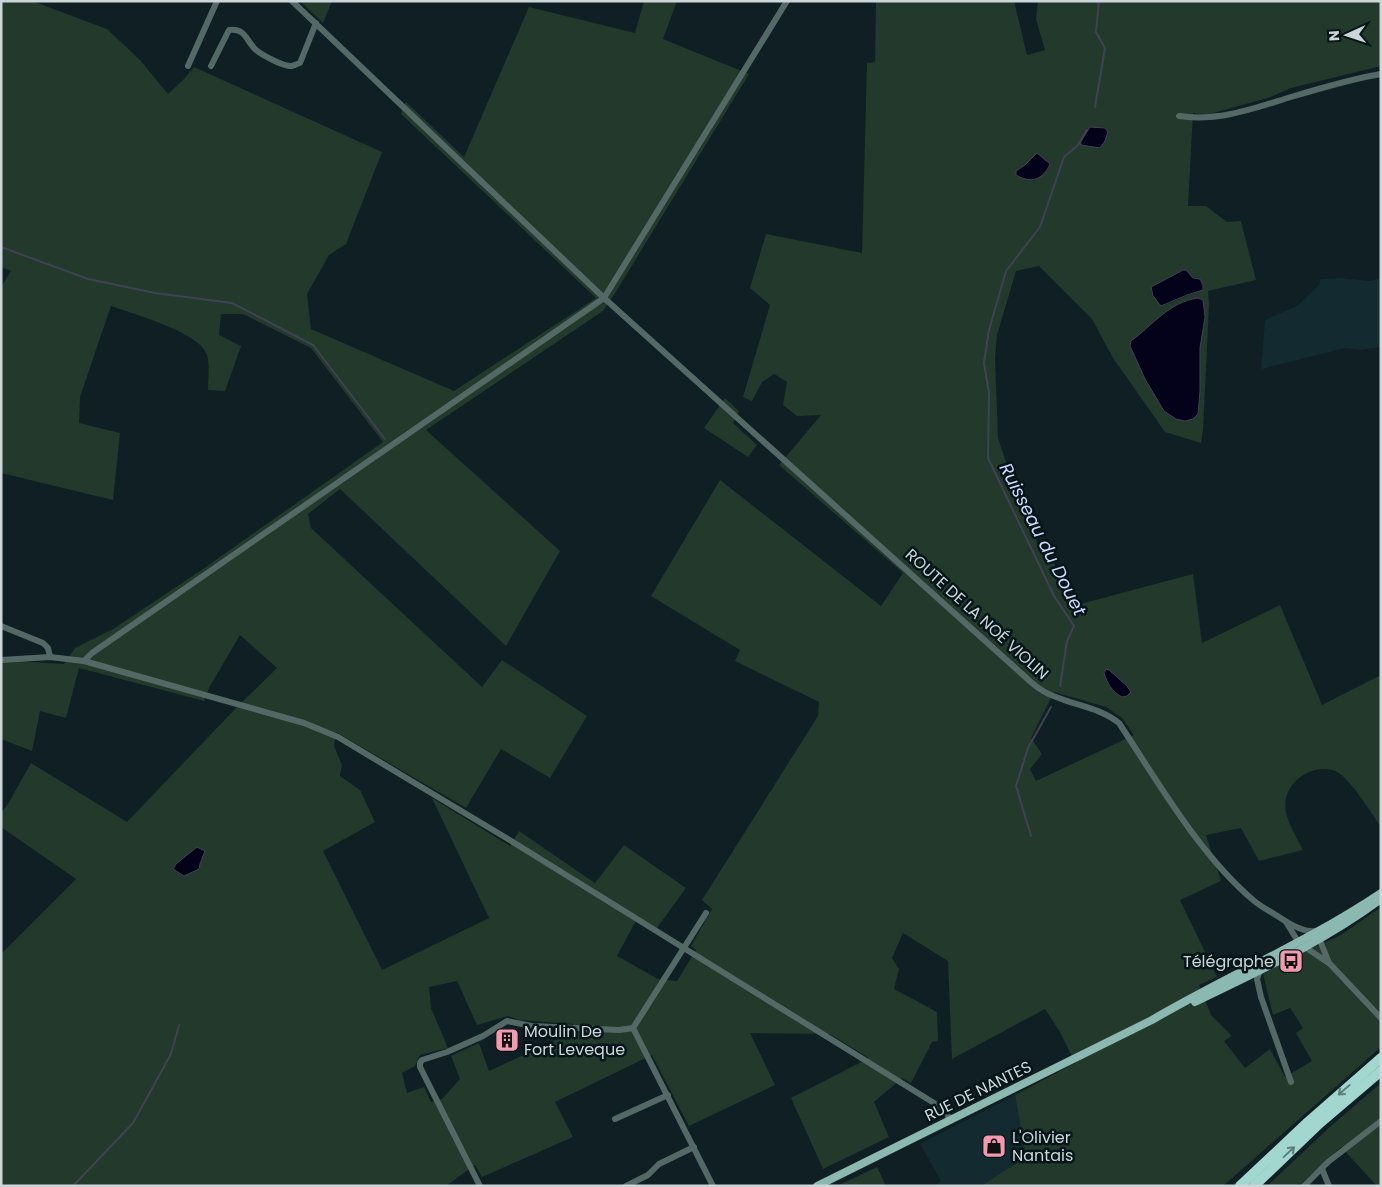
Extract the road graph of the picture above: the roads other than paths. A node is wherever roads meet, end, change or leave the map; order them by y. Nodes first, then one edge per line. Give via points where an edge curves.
1 (217, 1) edge
2 (292, 1) edge
3 (787, 1) edge
4 (316, 23) junction
5 (188, 66) dead end
6 (211, 66) dead end
7 (1381, 74) edge
8 (1179, 116) dead end
9 (604, 298) junction
10 (1, 626) edge
11 (50, 657) junction
12 (1, 660) edge
13 (84, 661) junction
14 (1381, 893) edge
15 (1381, 899) edge
16 (706, 913) dead end
17 (1286, 922) junction
18 (1298, 927) junction
19 (1291, 932) junction
20 (1312, 940) junction
21 (684, 947) junction
22 (1287, 952) junction
23 (1322, 956) junction
24 (1256, 972) junction
25 (1241, 977) junction
26 (1256, 983) junction
27 (1381, 1018) edge
28 (633, 1028) junction
29 (1381, 1058) edge
30 (1381, 1071) edge
31 (1291, 1082) dead end
32 (668, 1095) junction
33 (615, 1119) dead end
34 (951, 1120) junction
35 (1381, 1121) edge
36 (694, 1147) junction
37 (1322, 1169) junction
38 (480, 1186) edge
39 (626, 1186) edge
40 (713, 1186) edge
41 (817, 1186) edge
42 (1240, 1186) edge
43 (1254, 1186) edge
44 (1304, 1186) edge
45 (1329, 1186) edge

1 - 5 street
2 - 4 street, ROUTE DE LA NOÉ VIOLIN
3 - 9 street
4 - 6 street via 300,63 291,66 274,61 255,50 246,36 228,30
4 - 9 street, ROUTE DE LA NOÉ VIOLIN
7 - 8 street via 1222,116
9 - 13 street
9 - 17 street, ROUTE DE LA NOÉ VIOLIN via 1032,683 1043,692 1097,710 1119,723 1193,833 1220,867 1254,901
10 - 11 street via 43,643
11 - 12 street
11 - 13 street
13 - 21 street via 324,730
14 - 20 main road, RUE DE NANTES
15 - 20 main road
16 - 21 street
17 - 18 street, ROUTE DE LA NOÉ VIOLIN
17 - 19 street
18 - 20 street, ROUTE DE LA NOÉ VIOLIN
18 - 20 street, ROUTE DE LA NOÉ VIOLIN via 1309,932
19 - 20 street
19 - 22 street
20 - 22 main road, RUE DE NANTES
20 - 23 street
20 - 23 street
20 - 24 main road
21 - 28 street
21 - 34 street via 942,1108
22 - 23 street
22 - 24 main road
22 - 24 main road, RUE DE NANTES
22 - 25 main road, RUE DE NANTES
23 - 27 street
24 - 25 main road, RUE DE NANTES
24 - 26 street
24 - 26 street
25 - 26 street
25 - 34 main road, RUE DE NANTES
26 - 31 street
28 - 32 street
28 - 38 street via 532,1026 507,1021 483,1036 420,1062
29 -> 42 highway
43 -> 30 highway
32 - 33 street
32 - 36 street
34 - 41 main road, RUE DE NANTES
35 - 37 street
36 - 39 street via 659,1164 648,1175
36 - 40 street
37 - 44 street
37 - 45 street

